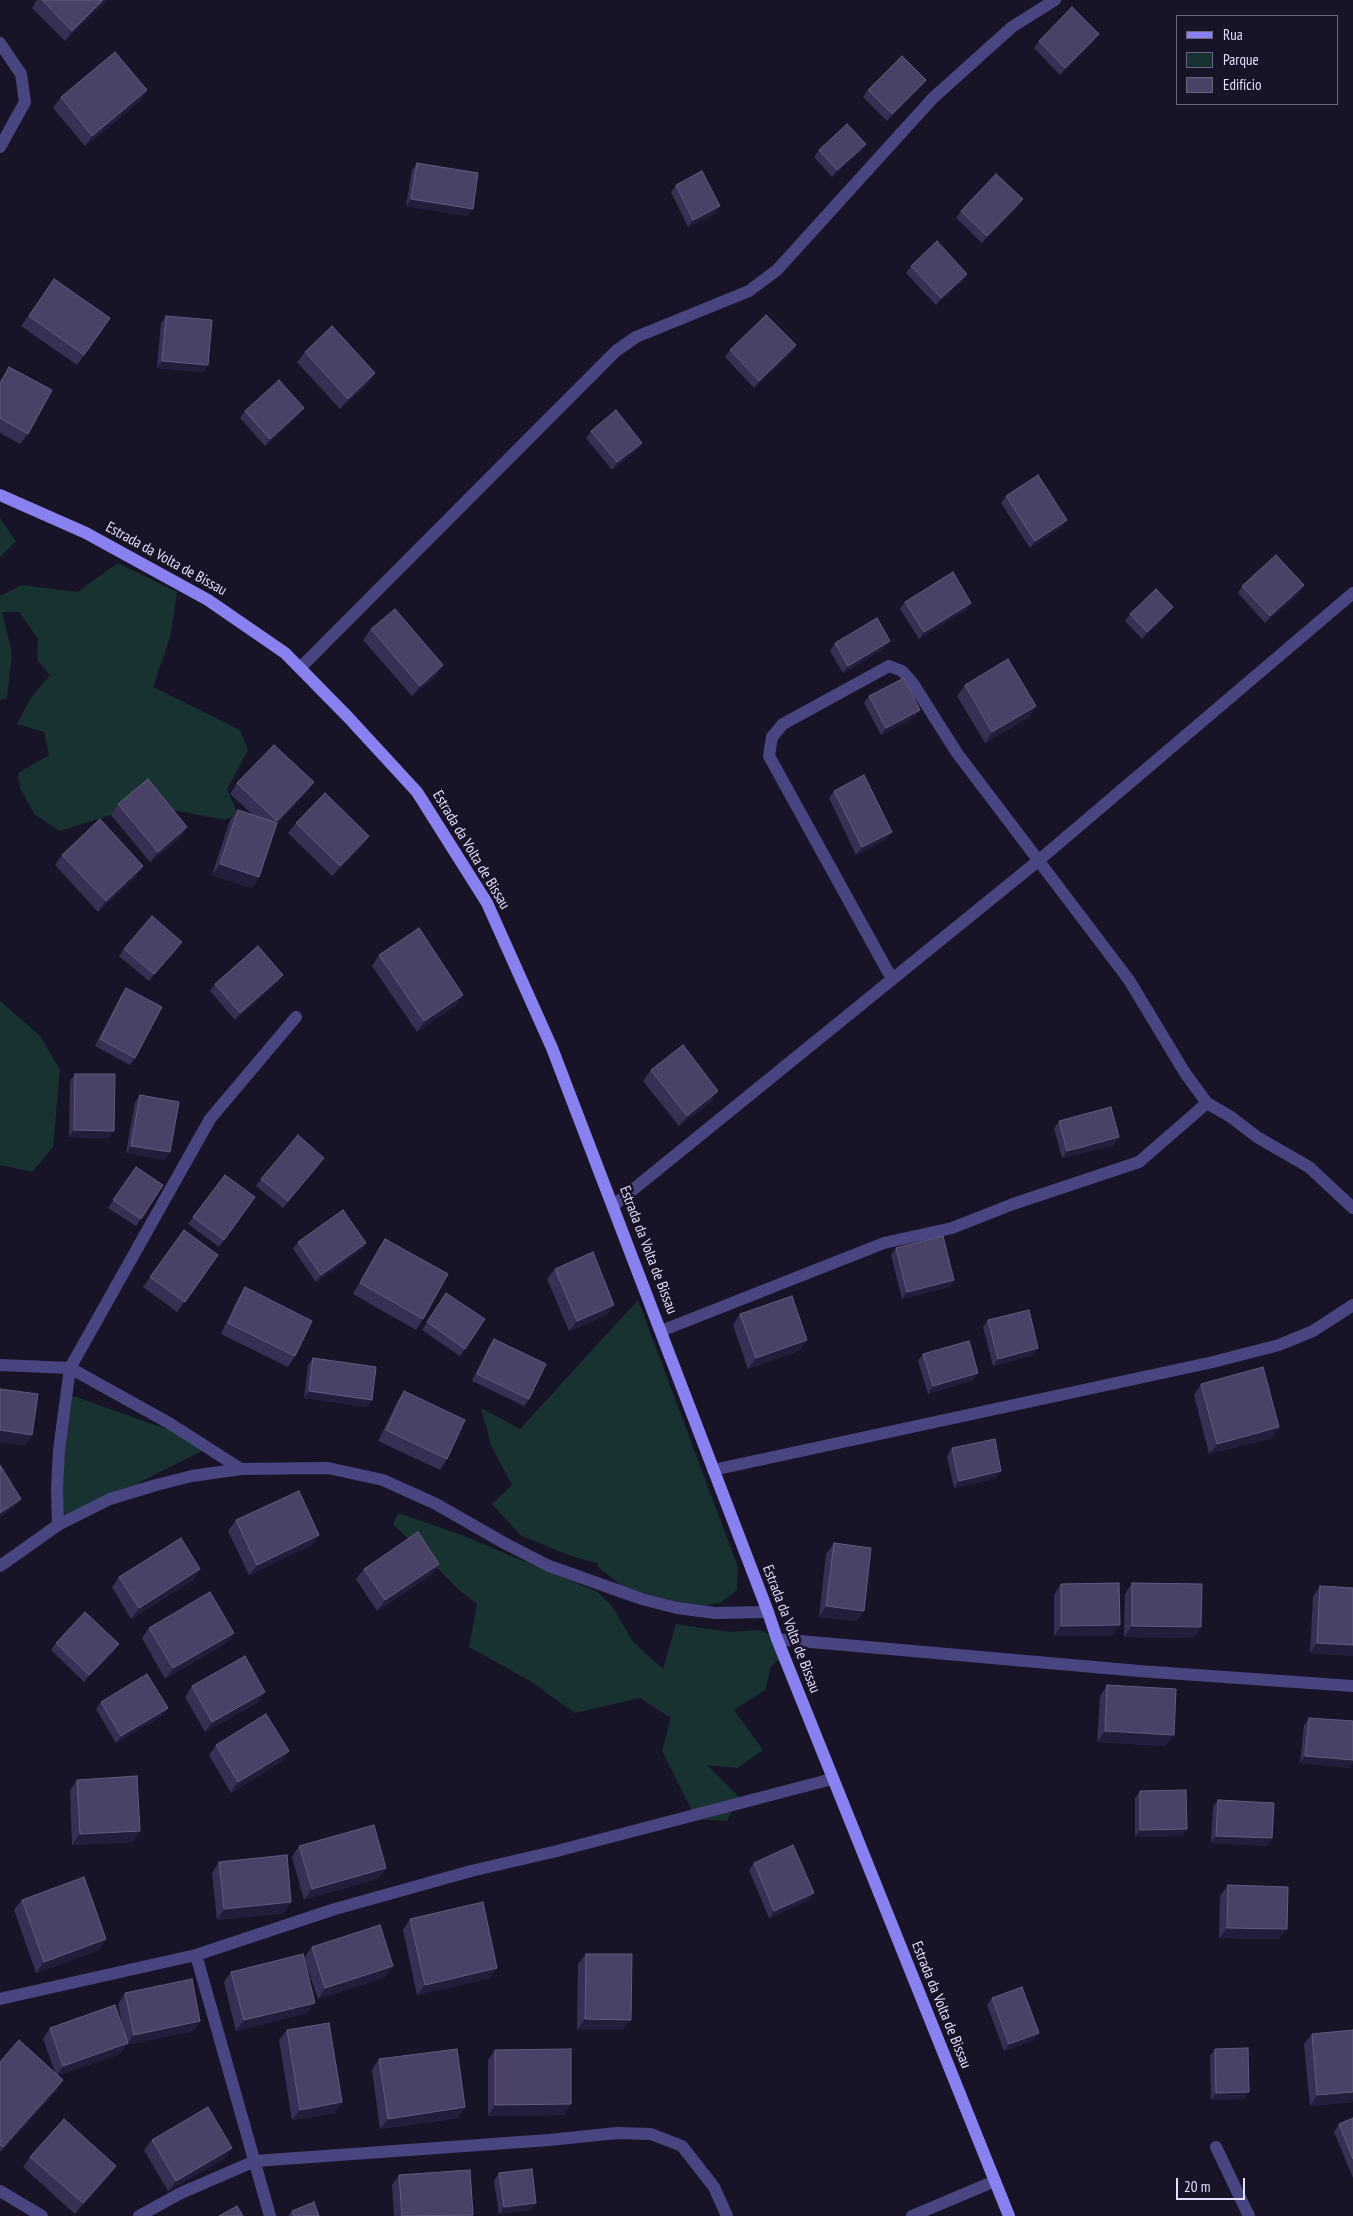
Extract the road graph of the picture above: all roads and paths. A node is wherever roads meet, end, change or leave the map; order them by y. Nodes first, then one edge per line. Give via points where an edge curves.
1 (1055, 0) edge
2 (0, 43) edge
3 (0, 147) edge
4 (0, 495) edge
5 (1353, 593) edge
6 (301, 667) junction
7 (1038, 861) junction
8 (892, 979) junction
9 (296, 1017) dead end
10 (1207, 1103) junction
11 (614, 1205) junction
12 (1353, 1208) edge
13 (1353, 1305) edge
14 (660, 1331) junction
15 (0, 1365) edge
16 (70, 1368) junction
17 (241, 1469) junction
18 (713, 1470) junction
19 (58, 1525) junction
20 (0, 1566) edge
21 (768, 1612) junction
22 (776, 1639) junction
23 (1353, 1686) edge
24 (832, 1779) junction
25 (196, 1954) junction
26 (0, 1999) edge
27 (1216, 2147) dead end
28 (255, 2161) junction
29 (995, 2181) junction
30 (0, 2190) edge
31 (42, 2216) edge
32 (139, 2216) edge
33 (270, 2216) edge
34 (727, 2216) edge
35 (912, 2216) edge
36 (1009, 2216) edge
37 (1249, 2216) edge

1 - 6 street via 1012,27 933,98 777,270 749,291 636,337 616,351
2 - 3 street via 21,74 25,102
4 - 6 main road, Estrada da Volta de Bissau via 86,533 208,600
5 - 7 street
6 - 11 main road, Estrada da Volta de Bissau via 417,792 487,903 552,1048
7 - 8 street
7 - 8 street via 957,753 902,671 889,666 783,724 772,737 769,756
7 - 10 street via 1129,980 1185,1073
8 - 11 street
9 - 16 street via 210,1119
10 - 12 street via 1309,1167
10 - 14 street via 1139,1162 952,1228 884,1243
11 - 14 main road, Estrada da Volta de Bissau
13 - 18 street via 1313,1331 1279,1345
14 - 18 main road, Estrada da Volta de Bissau
15 - 16 street
16 - 17 street via 169,1423
16 - 19 street via 59,1450
17 - 19 street via 156,1485 110,1500
17 - 21 street via 328,1468 383,1480 436,1504 549,1566 597,1584 677,1608 715,1613
18 - 21 main road, Estrada da Volta de Bissau
19 - 20 street
21 - 22 main road, Estrada da Volta de Bissau
22 - 23 street
22 - 24 main road, Estrada da Volta de Bissau
24 - 25 street via 471,1871 335,1909
24 - 29 main road, Estrada da Volta de Bissau
25 - 26 street
25 - 28 street
27 - 37 street
28 - 32 street via 181,2193
28 - 33 street
28 - 34 street via 617,2133 651,2134 682,2146 714,2187
29 - 35 street
29 - 36 main road, Estrada da Volta de Bissau
30 - 31 street

